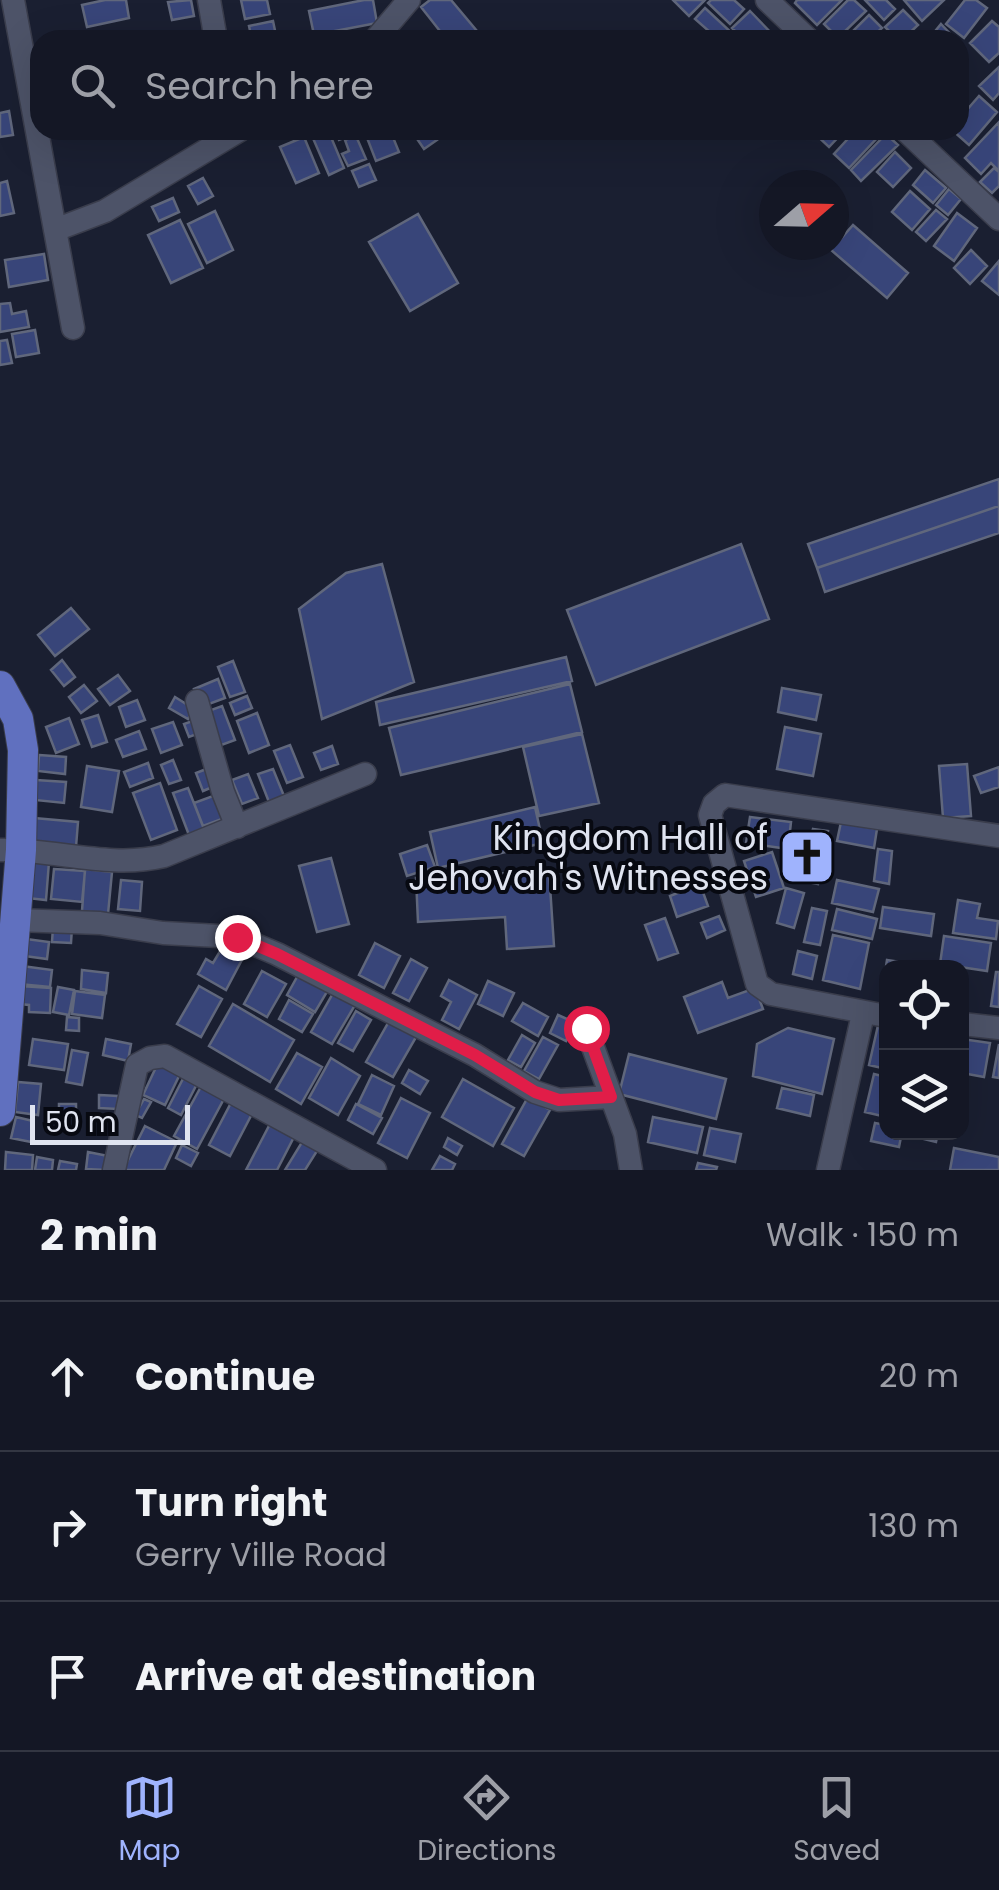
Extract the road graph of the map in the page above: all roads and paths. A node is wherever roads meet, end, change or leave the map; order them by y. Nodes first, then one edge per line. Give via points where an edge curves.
1 (13, 0) edge
2 (209, 0) edge
3 (408, 0) edge
4 (767, 0) edge
5 (214, 30) edge
6 (382, 30) edge
7 (798, 30) edge
8 (24, 62) junction
9 (0, 66) edge
10 (30, 95) edge
11 (38, 140) edge
12 (220, 140) edge
13 (916, 140) edge
14 (999, 219) edge
15 (55, 230) junction
16 (73, 328) dead end
17 (0, 686) edge
18 (198, 702) dead end
19 (365, 774) dead end
20 (237, 827) junction
21 (999, 836) edge
22 (11, 850) edge
23 (15, 920) junction
24 (875, 1015) edge
25 (969, 1025) edge
26 (586, 1028) dead end
27 (999, 1028) edge
28 (611, 1097) junction
29 (0, 1112) edge
30 (114, 1170) edge
31 (375, 1170) edge
32 (631, 1170) edge
33 (828, 1170) edge

1 - 8 street
2 - 5 street
3 - 6 street
4 - 7 street
8 - 9 street
8 - 10 street
11 - 15 street
12 - 15 street via 106,211
13 - 14 street
15 - 16 street
17 - 22 main road via 18,719 22,750
18 - 20 street
19 - 20 street
20 - 22 street via 141,862
21 - 24 street via 724,795 714,804 710,815 757,984 771,994
22 - 23 main road
23 - 28 street via 237,937 475,1055 535,1092 559,1100
23 - 29 main road
24 - 33 street
25 - 27 street
26 - 28 street
28 - 32 street
30 - 31 street via 138,1065 166,1056

